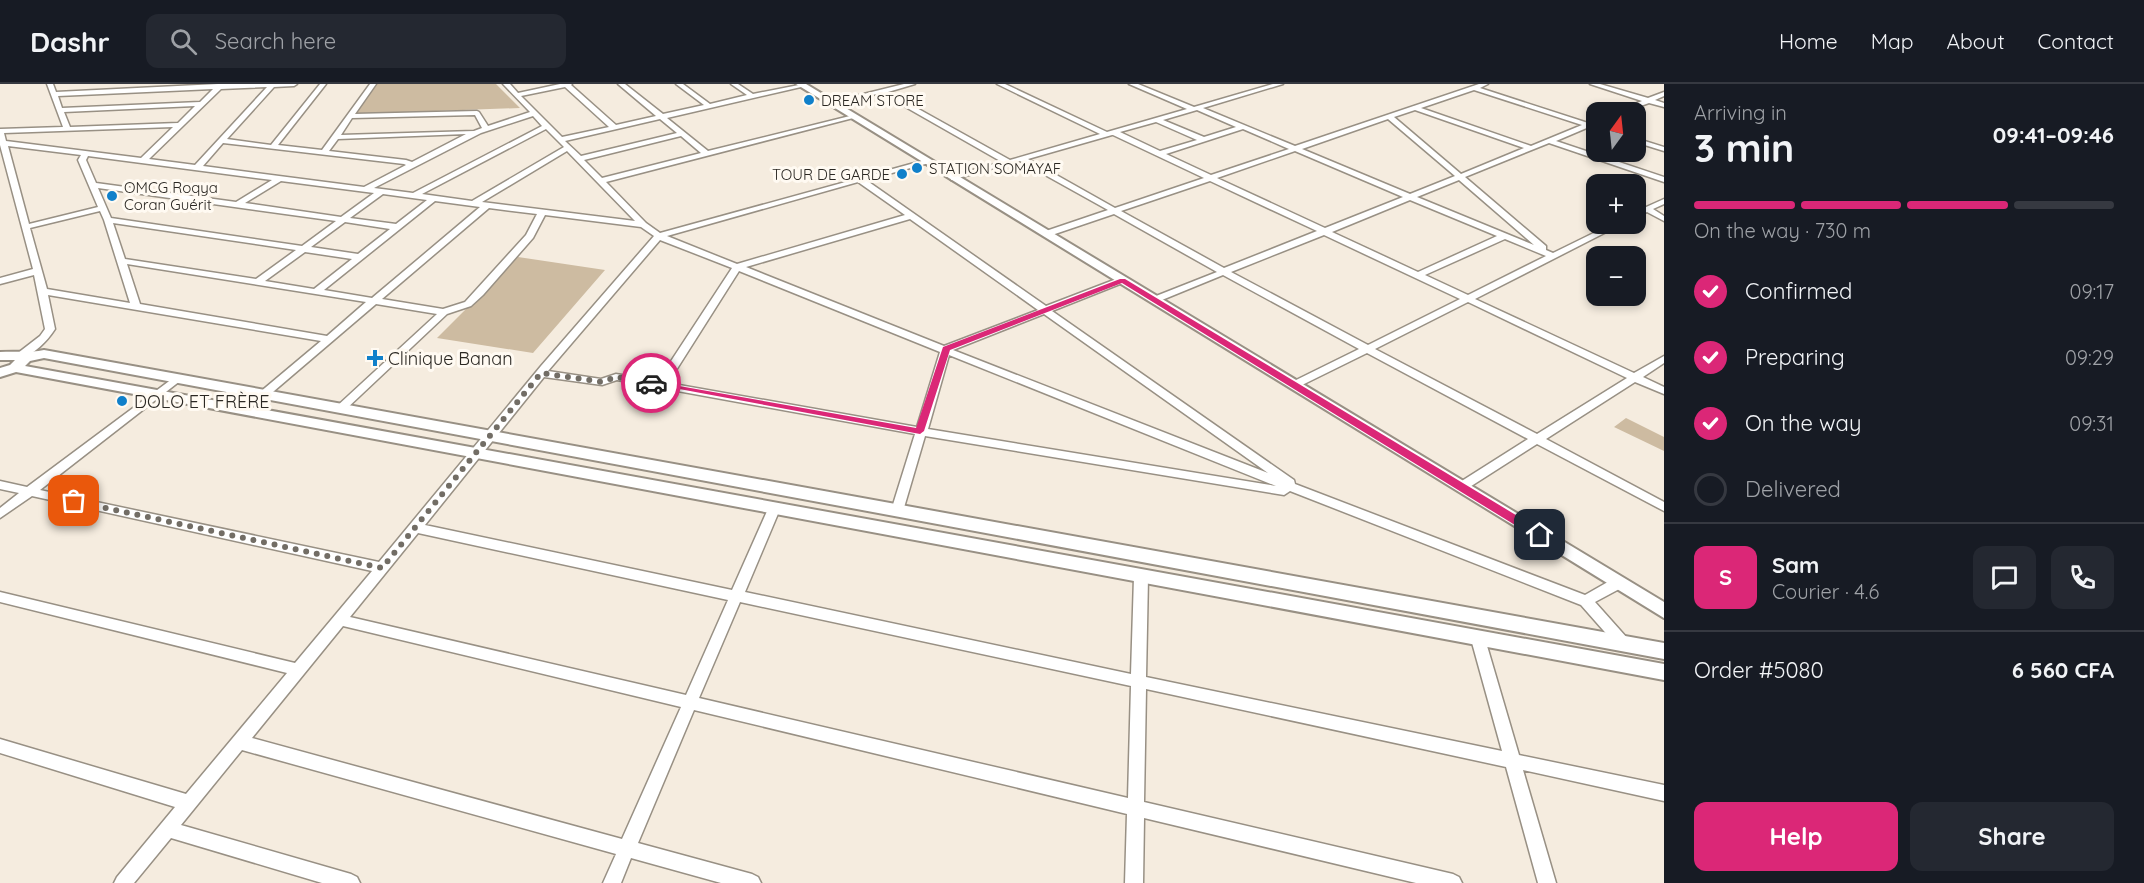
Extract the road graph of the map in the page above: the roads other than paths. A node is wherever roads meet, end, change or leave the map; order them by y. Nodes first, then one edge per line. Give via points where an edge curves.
1 (50, 84) edge
2 (273, 84) edge
3 (294, 84) edge
4 (323, 84) edge
5 (372, 84) edge
6 (506, 84) edge
7 (568, 84) edge
8 (621, 84) edge
9 (679, 84) edge
10 (735, 84) edge
11 (801, 84) edge
12 (912, 84) edge
13 (1004, 84) edge
14 (1132, 84) edge
15 (1259, 84) edge
16 (1280, 84) edge
17 (1453, 84) edge
18 (1485, 84) edge
19 (1593, 84) edge
20 (175, 86) edge
21 (220, 86) edge
22 (1268, 87) junction
23 (1471, 89) junction
24 (882, 91) junction
25 (53, 94) junction
26 (1664, 94) edge
27 (516, 95) junction
28 (752, 96) junction
29 (1649, 100) junction
30 (1644, 102) edge
31 (830, 103) junction
32 (202, 104) junction
33 (1664, 105) edge
34 (709, 106) junction
35 (1414, 108) junction
36 (1195, 109) junction
37 (60, 110) junction
38 (534, 113) junction
39 (349, 116) junction
40 (662, 117) junction
41 (854, 117) junction
42 (1390, 117) junction
43 (1158, 120) junction
44 (1586, 123) edge
45 (181, 125) junction
46 (547, 126) junction
47 (614, 127) junction
48 (1243, 128) junction
49 (1586, 128) edge
50 (67, 129) junction
51 (486, 129) junction
52 (0, 131) edge
53 (478, 131) junction
54 (682, 134) junction
55 (1111, 134) junction
56 (335, 137) junction
57 (560, 140) junction
58 (1204, 140) junction
59 (221, 141) junction
60 (1549, 141) junction
61 (4, 143) junction
62 (1646, 143) edge
63 (273, 147) junction
64 (568, 148) junction
65 (1531, 148) junction
66 (1295, 149) junction
67 (1664, 149) edge
68 (86, 153) junction
69 (324, 153) junction
70 (707, 154) junction
71 (1160, 154) junction
72 (579, 159) junction
73 (1022, 159) junction
74 (144, 160) junction
75 (926, 161) junction
76 (1010, 163) junction
77 (411, 165) junction
78 (10, 167) junction
79 (198, 167) junction
80 (0, 172) edge
81 (1458, 177) junction
82 (280, 178) junction
83 (954, 178) junction
84 (1210, 178) junction
85 (860, 180) junction
86 (1664, 180) edge
87 (600, 181) junction
88 (94, 185) junction
89 (366, 189) junction
90 (382, 191) junction
91 (414, 195) junction
92 (1410, 197) junction
93 (434, 198) junction
94 (1664, 201) edge
95 (474, 203) junction
96 (237, 205) junction
97 (487, 205) junction
98 (103, 208) junction
99 (1647, 209) joint
100 (1113, 211) junction
101 (542, 212) junction
102 (911, 216) junction
103 (343, 219) junction
104 (1664, 219) edge
105 (108, 220) junction
106 (643, 225) junction
107 (26, 227) junction
108 (397, 227) junction
109 (1325, 231) junction
110 (1046, 234) junction
111 (1598, 234) edge
112 (659, 236) junction
113 (1504, 236) junction
114 (303, 248) junction
115 (1553, 256) junction
116 (360, 257) junction
117 (123, 261) junction
118 (737, 267) junction
119 (38, 271) junction
120 (1224, 272) junction
121 (1419, 275) junction
122 (1122, 280) junction
123 (0, 281) edge
124 (258, 282) junction
125 (43, 291) junction
126 (317, 291) junction
127 (1468, 298) junction
128 (375, 300) junction
129 (1154, 300) junction
130 (136, 307) junction
131 (1044, 310) junction
132 (444, 312) junction
133 (329, 339) junction
134 (946, 349) junction
135 (1366, 349) junction
136 (0, 356) edge
137 (1664, 359) edge
138 (21, 360) junction
139 (0, 373) edge
140 (541, 373) junction
141 (1635, 377) junction
142 (176, 379) junction
143 (661, 385) junction
144 (1294, 385) junction
145 (1664, 391) edge
146 (156, 394) junction
147 (263, 395) junction
148 (340, 409) junction
149 (920, 431) junction
150 (491, 436) junction
151 (1538, 439) junction
152 (477, 454) junction
153 (0, 485) edge
154 (1461, 487) junction
155 (30, 492) junction
156 (1306, 494) junction
157 (1664, 507) edge
158 (774, 509) junction
159 (897, 511) junction
160 (0, 514) edge
161 (416, 528) junction
162 (382, 568) junction
163 (1141, 577) junction
164 (1618, 583) junction
165 (736, 596) junction
166 (0, 597) edge
167 (1586, 601) junction
168 (1664, 610) edge
169 (340, 620) junction
170 (1478, 639) junction
171 (1623, 643) junction
172 (1664, 651) edge
173 (298, 670) junction
174 (1664, 672) edge
175 (1138, 682) junction
176 (690, 703) junction
177 (239, 742) junction
178 (0, 746) edge
179 (1513, 762) junction
180 (1664, 793) edge
181 (189, 802) junction
182 (1136, 808) junction
183 (168, 829) junction
184 (627, 849) junction
185 (123, 883) edge
186 (351, 883) edge
187 (612, 883) edge
188 (752, 883) edge
189 (1134, 883) edge
190 (1453, 883) edge
191 (1547, 883) edge

1 - 25 street
2 - 3 street
2 - 21 street
2 - 59 street
4 - 63 street
5 - 39 street
6 - 27 street
7 - 27 street
7 - 47 street
8 - 40 street
9 - 34 street
10 - 28 street
11 - 28 street
11 - 31 main road
12 - 24 street
13 - 55 street
14 - 36 street
15 - 22 street
16 - 22 street
17 - 23 street
18 - 23 street
19 - 29 street
20 - 21 street
20 - 25 street
21 - 32 street
22 - 36 street
23 - 35 street
23 - 44 street
24 - 31 street
24 - 76 street
25 - 37 street
26 - 29 street
27 - 38 street
28 - 34 street
29 - 30 street
29 - 33 street
31 - 41 main road
32 - 37 street
32 - 45 street
34 - 40 street
35 - 42 street
35 - 65 street
36 - 43 street
36 - 48 street
37 - 50 street
38 - 46 street
38 - 51 street
39 - 51 street via 477,113
39 - 56 street
40 - 47 street
40 - 54 street
41 - 70 street
41 - 75 main road
42 - 66 street
42 - 81 street
43 - 55 street
43 - 58 street
45 - 50 street
45 - 74 street
46 - 57 street
46 - 91 street
47 - 57 street
48 - 58 street
48 - 66 street
49 - 60 street
50 - 52 street
51 - 53 street
52 - 61 street
53 - 56 street
53 - 77 street
54 - 70 street
54 - 72 street
55 - 71 street
55 - 73 street
56 - 69 street
57 - 64 street
58 - 71 street
59 - 63 street
59 - 79 street
60 - 65 street
60 - 86 street
61 - 68 street
61 - 78 street
62 - 67 street
63 - 69 street
64 - 72 street
64 - 95 street
65 - 81 street
66 - 84 street
66 - 92 street
68 - 74 street
68 - 88 street via 82,160
69 - 77 street
70 - 87 street
71 - 84 street
72 - 87 street
73 - 76 street
73 - 100 street
74 - 79 street
75 - 83 main road
75 - 85 street
76 - 83 street
77 - 89 street
78 - 80 street
78 - 107 street
79 - 82 street
81 - 92 street
81 - 115 street
82 - 89 street
82 - 96 street
83 - 110 main road
84 - 100 street
84 - 109 street
85 - 102 street
85 - 112 street
87 - 106 street
88 - 96 street
88 - 98 street
89 - 90 street
90 - 91 street
90 - 103 street
91 - 93 street
92 - 109 street
92 - 113 street
93 - 95 street
93 - 108 street
94 - 99 street
95 - 97 street
96 - 103 street
97 - 101 street
97 - 128 street
98 - 105 street
98 - 107 street
99 - 104 street
100 - 110 street
100 - 120 street
101 - 106 street
101 - 132 street via 530,236 480,293 461,307
102 - 118 street
102 - 131 street
103 - 108 street
103 - 114 street
105 - 114 street
105 - 117 street
106 - 112 street
107 - 119 street
108 - 116 street
109 - 120 street
109 - 121 street
110 - 122 main road
111 - 115 street
112 - 118 street
112 - 140 street
113 - 115 street
113 - 121 street
114 - 116 street
114 - 124 street
115 - 127 street
116 - 126 street
117 - 124 street
117 - 130 street
118 - 134 street
118 - 143 street
119 - 123 street
119 - 125 street
120 - 129 street
120 - 135 street
121 - 127 street
122 - 129 main road
122 - 131 street
124 - 126 street
125 - 130 street
125 - 138 street via 49,333
126 - 128 street
127 - 135 street
127 - 141 street
128 - 132 street
128 - 133 street
129 - 144 main road
130 - 133 street
131 - 134 street
131 - 156 street
132 - 148 street
133 - 147 street
134 - 149 street
134 - 156 street
135 - 144 street
135 - 151 street
136 - 138 main road
137 - 141 street
138 - 139 main road
138 - 142 main road via 44,354
138 - 146 main road
140 - 143 street via 602,382 616,377
140 - 150 street
141 - 145 street
141 - 151 street
142 - 146 street
142 - 147 main road
143 - 149 street
144 - 154 main road
146 - 152 main road
146 - 155 street
147 - 148 main road
148 - 150 main road
149 - 156 street
149 - 159 street
150 - 152 street
150 - 159 main road
151 - 154 street
151 - 157 street
152 - 158 main road
152 - 161 street
153 - 155 street
154 - 164 main road
155 - 160 street
155 - 162 street
156 - 167 street
158 - 163 main road
158 - 165 street
159 - 171 main road
161 - 162 street
161 - 165 street
162 - 169 street
163 - 170 main road
163 - 175 street
164 - 167 street
164 - 168 main road
165 - 175 street
165 - 176 street
166 - 173 street
167 - 171 street
169 - 173 street
169 - 176 street
170 - 174 main road
170 - 179 street
171 - 172 main road
173 - 177 street
175 - 179 street
175 - 182 street
176 - 182 street
176 - 184 street
177 - 181 street
177 - 184 street
178 - 181 street
179 - 180 street
179 - 191 street
181 - 183 street
182 - 189 street
182 - 190 street
183 - 185 street
183 - 186 street
184 - 187 street
184 - 188 street

